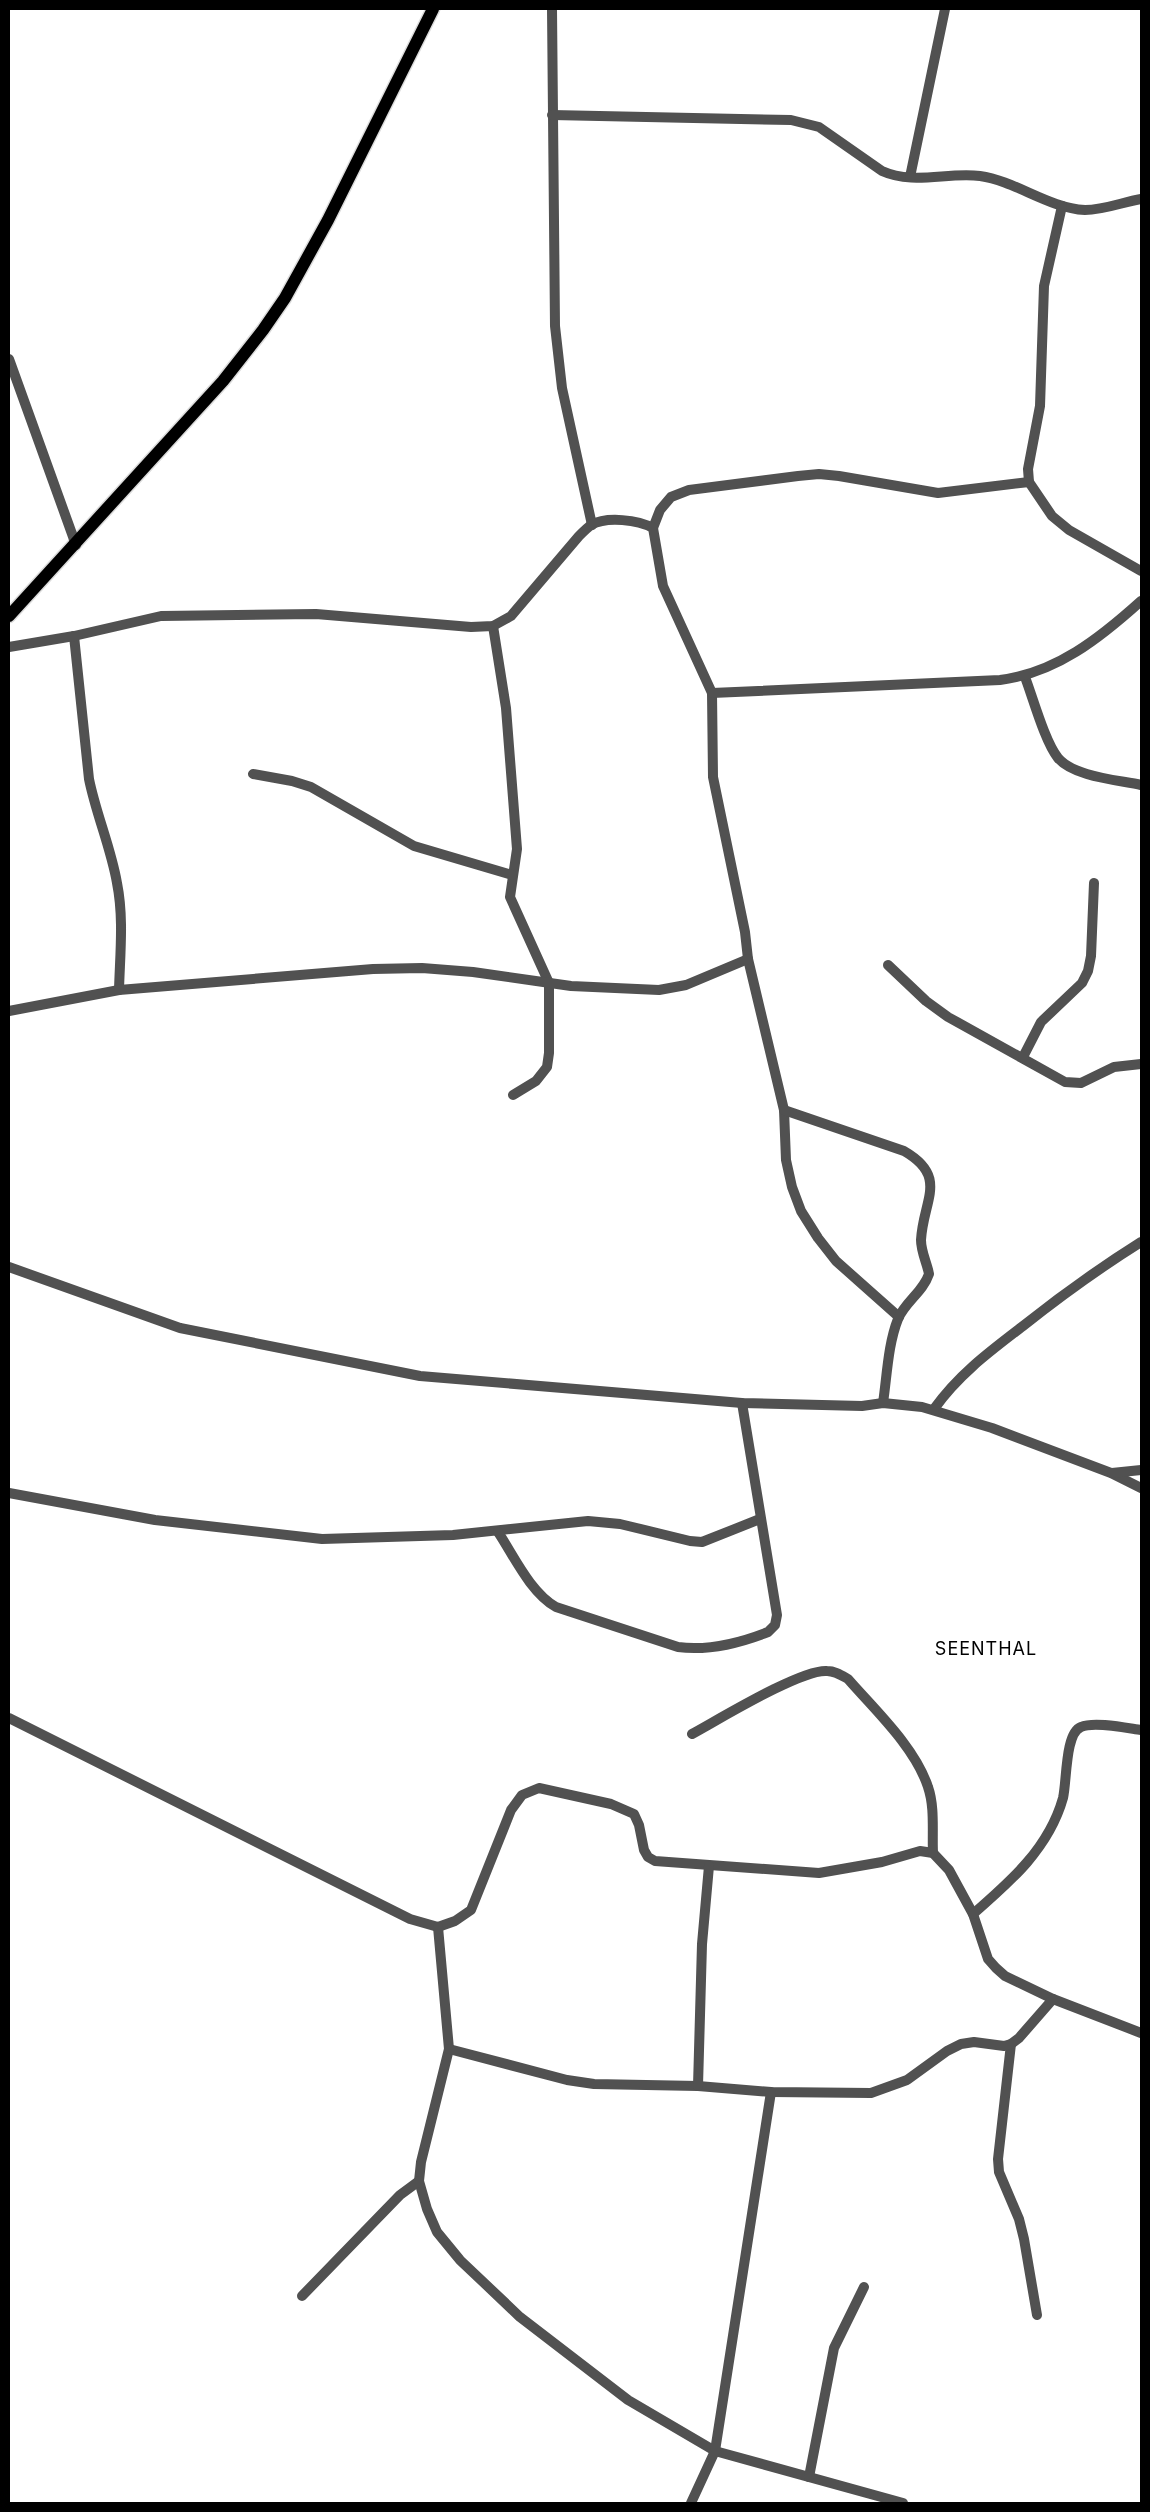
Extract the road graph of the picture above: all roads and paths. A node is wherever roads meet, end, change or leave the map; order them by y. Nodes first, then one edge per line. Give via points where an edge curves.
1 (434, 9) edge
2 (552, 9) edge
3 (945, 9) edge
4 (552, 116) junction
5 (910, 177) junction
6 (1141, 199) edge
7 (1062, 206) junction
8 (9, 359) edge
9 (1029, 482) junction
10 (592, 525) junction
11 (653, 528) junction
12 (76, 545) junction
13 (1141, 572) edge
14 (1141, 601) edge
15 (9, 616) edge
16 (493, 626) junction
17 (74, 636) junction
18 (9, 647) edge
19 (1025, 677) junction
20 (712, 692) junction
21 (253, 774) dead end
22 (1141, 785) edge
23 (512, 875) junction
24 (1094, 883) dead end
25 (748, 960) junction
26 (888, 965) dead end
27 (549, 983) junction
28 (118, 990) junction
29 (9, 1011) edge
30 (1022, 1057) junction
31 (1141, 1064) edge
32 (513, 1095) dead end
33 (784, 1110) junction
34 (1141, 1242) edge
35 (9, 1267) edge
36 (899, 1317) junction
37 (742, 1403) junction
38 (883, 1403) junction
39 (934, 1410) junction
40 (1141, 1470) edge
41 (1111, 1473) junction
42 (1141, 1488) edge
43 (9, 1493) edge
44 (760, 1519) junction
45 (498, 1532) junction
46 (9, 1718) edge
47 (1141, 1730) edge
48 (692, 1734) dead end
49 (932, 1853) junction
50 (709, 1866) junction
51 (973, 1914) junction
52 (438, 1927) junction
53 (1053, 1999) junction
54 (1141, 2033) edge
55 (1011, 2044) junction
56 (449, 2049) junction
57 (698, 2086) junction
58 (771, 2092) junction
59 (419, 2181) junction
60 (864, 2287) dead end
61 (302, 2296) dead end
62 (1037, 2316) dead end
63 (715, 2451) junction
64 (809, 2477) junction
65 (691, 2503) edge
66 (902, 2503) edge

1 - 12 main road via 285,298 223,381
2 - 4 street
3 - 5 street
4 - 5 street via 806,122 819,127 882,171 892,176
4 - 10 street via 555,326 562,388
5 - 7 street via 972,175 991,178
6 - 7 street via 1086,210
7 - 9 street via 1044,286 1040,406 1028,469
8 - 12 street
9 - 11 street via 938,493 839,476 798,476 689,490 672,497 660,510
9 - 13 street via 1052,516 1069,530
10 - 11 street via 606,521 635,522
10 - 16 street via 511,616
11 - 20 street via 662,586
12 - 15 main road
14 - 19 street via 1069,656
16 - 17 street via 316,614 195,615 161,616
16 - 23 street via 506,708 516,849
17 - 18 street
17 - 28 street via 93,800 117,881 121,908
19 - 20 street
19 - 22 street via 1058,759 1086,774
20 - 25 street via 712,777
21 - 23 street via 311,787 414,846
23 - 27 street via 509,888 512,906
24 - 30 street via 1088,971 1082,983 1041,1022
25 - 27 street via 659,990
25 - 33 street
26 - 30 street via 948,1017
27 - 28 street via 422,968
27 - 32 street via 547,1066 536,1081
28 - 29 street
30 - 31 street via 1073,1084 1114,1067
33 - 36 street via 786,1160 801,1211 836,1261
33 - 36 street via 904,1152 926,1168 931,1181 921,1245 929,1274
34 - 39 street via 1086,1276 977,1362 947,1391
35 - 37 street via 180,1328 420,1376
36 - 38 street
37 - 38 street via 862,1406
37 - 44 street
38 - 39 street
39 - 41 street
40 - 41 street
41 - 42 street
43 - 45 street via 155,1520 322,1539
44 - 45 street via 702,1542 620,1524 588,1521
44 - 45 street via 777,1614 775,1625 757,1636 707,1649 678,1647 556,1607 538,1592
46 - 52 street via 410,1919
47 - 51 street via 1094,1724 1080,1727 1071,1735 1062,1799 1046,1839 1013,1880
48 - 49 street via 773,1690 816,1671 838,1673 848,1679 896,1734 922,1772 929,1789
49 - 50 street via 920,1851 882,1862 819,1873
49 - 51 street via 949,1870
50 - 52 street via 655,1861 644,1850 634,1814 611,1804 539,1788 522,1795 511,1810 471,1910 455,1922
50 - 57 street via 702,1944
51 - 53 street via 988,1959 996,1968 1005,1976
52 - 56 street
53 - 54 street
53 - 55 street
55 - 58 street via 961,2044 907,2080 871,2093
55 - 62 street via 999,2172 1019,2219
56 - 57 street via 567,2080 594,2084
56 - 59 street
57 - 58 street
58 - 63 street
59 - 61 street via 400,2195
59 - 63 street via 438,2232 460,2260 505,2304 628,2400
60 - 64 street via 834,2348
63 - 64 street
63 - 65 street
64 - 66 street

